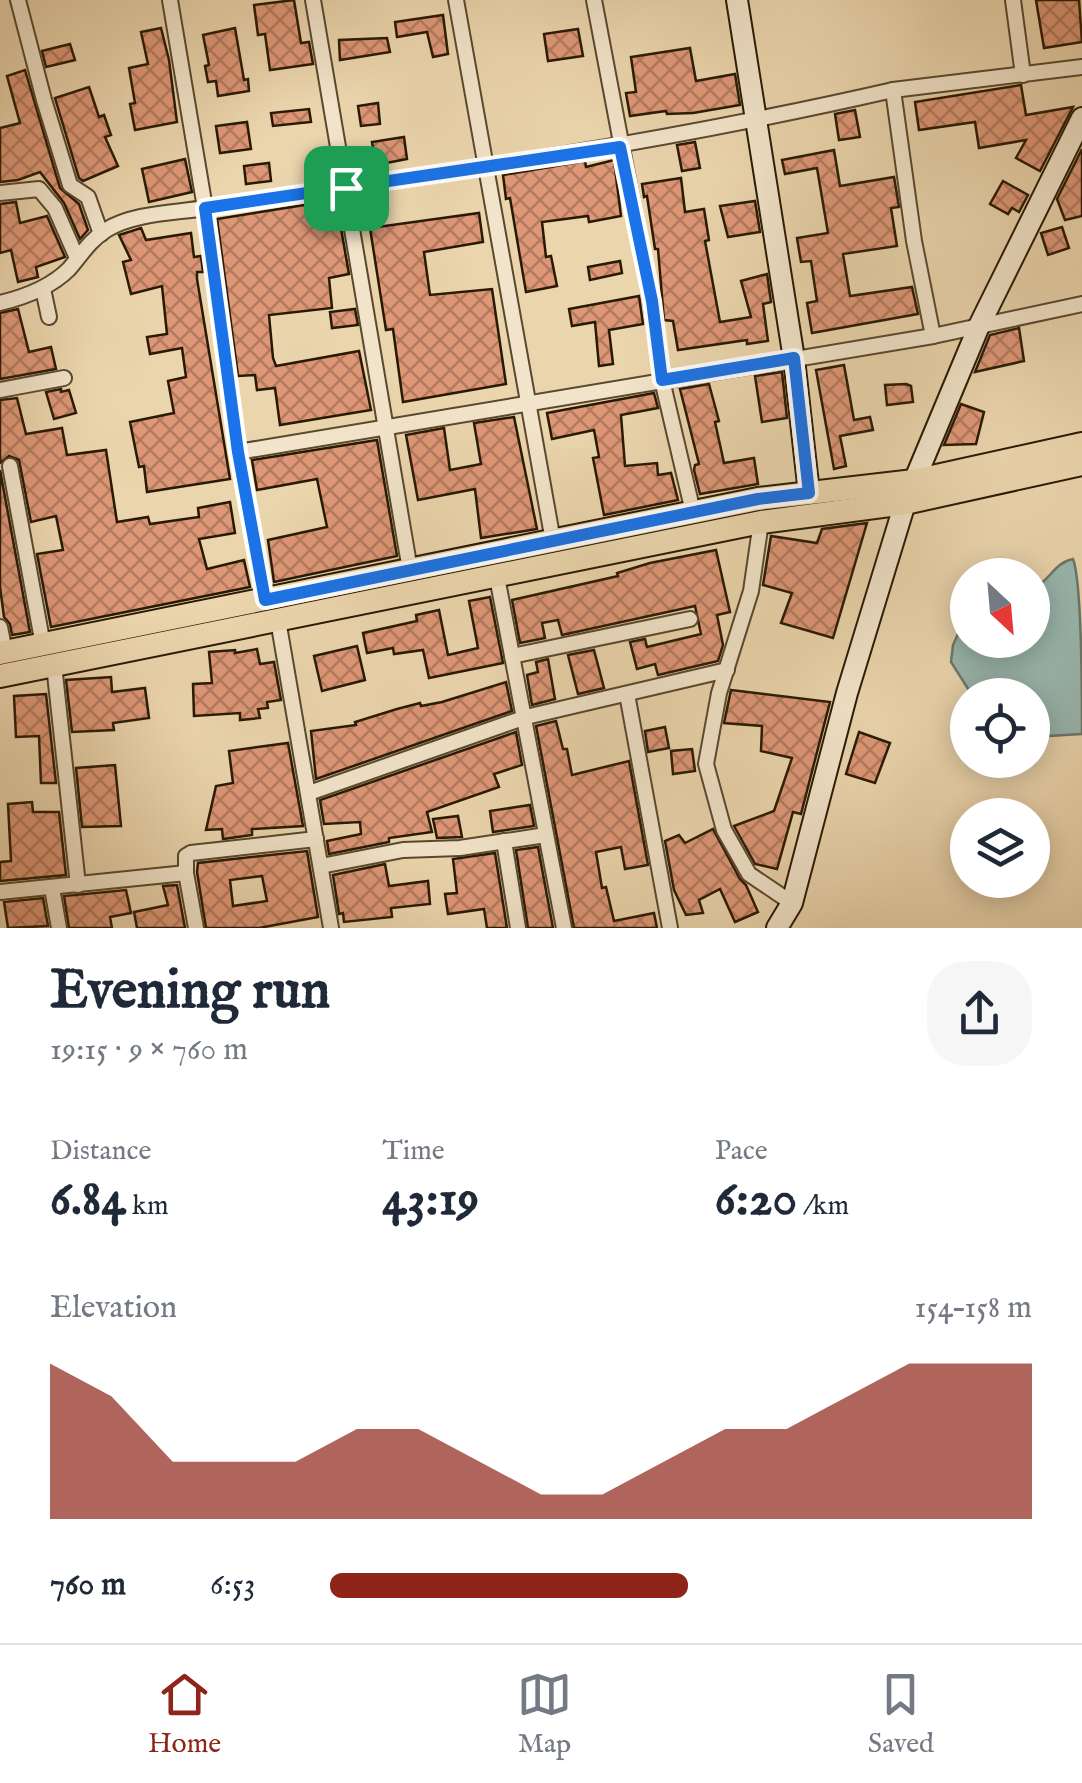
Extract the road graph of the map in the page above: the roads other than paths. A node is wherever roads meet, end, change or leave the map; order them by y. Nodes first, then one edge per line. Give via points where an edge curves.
1 (18, 0) edge
2 (170, 0) edge
3 (313, 0) edge
4 (456, 0) edge
5 (594, 0) edge
6 (736, 0) edge
7 (1012, 0) edge
8 (1082, 67) edge
9 (1024, 74) junction
10 (894, 90) junction
11 (1082, 118) edge
12 (756, 122) junction
13 (620, 147) junction
14 (485, 166) junction
15 (346, 188) junction
16 (0, 194) edge
17 (205, 208) junction
18 (101, 234) junction
19 (76, 258) junction
20 (43, 289) junction
21 (0, 303) edge
22 (1082, 304) edge
23 (49, 317) dead end
24 (979, 326) junction
25 (933, 336) junction
26 (794, 358) junction
27 (64, 378) dead end
28 (662, 380) junction
29 (0, 390) edge
30 (528, 404) junction
31 (385, 426) junction
32 (1082, 444) edge
33 (238, 452) junction
34 (1082, 464) edge
35 (10, 466) dead end
36 (909, 492) junction
37 (809, 493) junction
38 (693, 512) junction
39 (762, 522) junction
40 (552, 541) junction
41 (410, 570) junction
42 (496, 577) junction
43 (271, 610) junction
44 (690, 619) dead end
45 (0, 626) edge
46 (48, 655) junction
47 (512, 656) junction
48 (2, 660) edge
49 (727, 670) junction
50 (626, 694) junction
51 (522, 718) junction
52 (309, 793) junction
53 (546, 835) junction
54 (316, 839) junction
55 (504, 842) junction
56 (321, 866) junction
57 (186, 872) junction
58 (78, 885) junction
59 (52, 888) junction
60 (0, 892) edge
61 (783, 917) edge
62 (59, 928) edge
63 (196, 928) edge
64 (331, 928) edge
65 (518, 928) edge
66 (564, 928) edge
67 (670, 928) edge
68 (759, 928) edge

1 - 18 street via 70,185 86,194
2 - 17 street
3 - 15 street
4 - 14 street
5 - 13 street
6 - 12 street
7 - 9 street
8 - 9 street
9 - 10 street
10 - 12 street
10 - 25 street
11 - 24 street
12 - 13 street
12 - 26 street
13 - 14 street
13 - 28 street
14 - 15 street
14 - 30 street
15 - 17 street
15 - 31 street
16 - 19 street via 39,189 55,208
17 - 18 street via 148,217
17 - 33 street
18 - 19 street
19 - 20 street
20 - 21 street
20 - 23 street
22 - 24 street
24 - 25 street
24 - 36 street
25 - 26 street
26 - 28 street
26 - 37 street
27 - 29 street
28 - 30 street
28 - 38 street
30 - 31 street
30 - 40 street
31 - 33 street
31 - 41 street
32 - 36 main road
33 - 43 street
34 - 36 main road
35 - 46 street
36 - 37 main road
36 - 39 main road
36 - 61 street
37 - 38 main road
38 - 40 main road
39 - 42 main road
39 - 49 street
40 - 41 main road
41 - 43 main road
42 - 43 main road
42 - 47 street
43 - 46 main road
43 - 52 street
44 - 47 street
45 - 48 street
46 - 48 main road
46 - 58 street
47 - 51 street
49 - 50 street
49 - 61 street via 706,764 724,830
50 - 51 street
50 - 67 street
51 - 52 street
51 - 53 street
52 - 54 street
53 - 55 street
53 - 66 street
54 - 56 street
54 - 57 street via 192,853
55 - 56 street via 403,850
55 - 65 street
56 - 64 street
57 - 58 street
57 - 63 street
58 - 59 street
59 - 60 street
59 - 62 street
61 - 68 street

